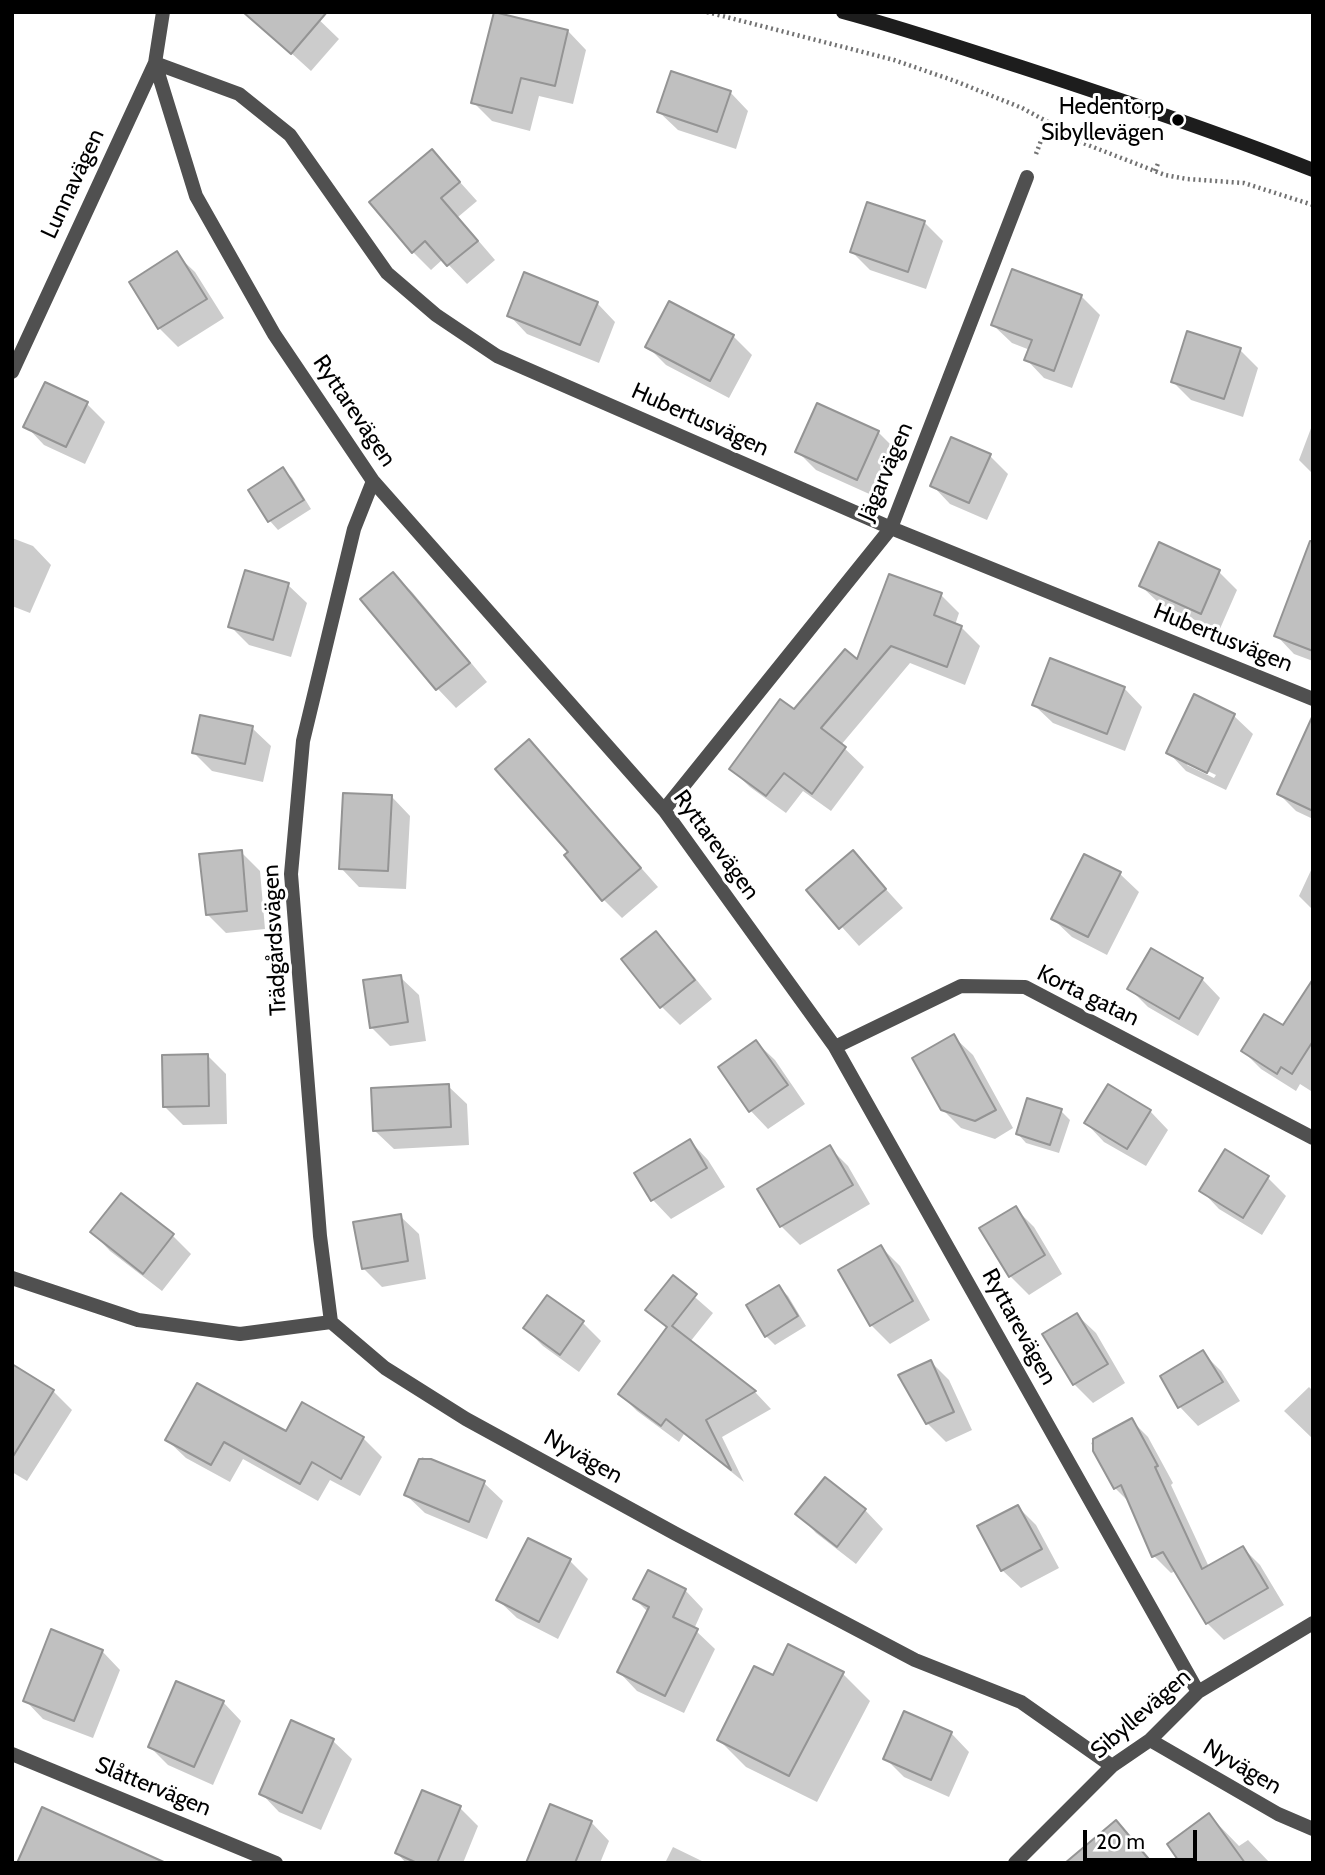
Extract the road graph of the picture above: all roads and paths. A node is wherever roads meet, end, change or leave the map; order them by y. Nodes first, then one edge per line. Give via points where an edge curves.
1 (163, 12) edge
2 (707, 12) edge
3 (843, 12) edge
4 (155, 63) junction
5 (1048, 122) junction
6 (1160, 161) dead end
7 (1313, 170) edge
8 (1155, 171) junction
9 (1027, 177) joint
10 (1313, 205) edge
11 (12, 372) edge
12 (373, 481) junction
13 (891, 528) junction
14 (1313, 699) edge
15 (664, 810) junction
16 (835, 1046) junction
17 (1313, 1138) edge
18 (12, 1278) edge
19 (331, 1322) junction
20 (1313, 1623) edge
21 (1198, 1692) junction
22 (1150, 1740) junction
23 (12, 1754) edge
24 (1112, 1766) junction
25 (1313, 1829) edge
26 (276, 1863) edge
27 (1015, 1863) edge

1 - 4 street, Lunnavägen
2 - 5 path via 894,60
3 - 7 street via 1064,81
4 - 11 street, Lunnavägen
4 - 12 street, Ryttarevägen via 196,195 274,334
4 - 13 street, Hubertusvägen via 239,94 290,135 387,273 436,315 497,356
5 - 8 path via 1075,140
5 - 9 path
6 - 8 path
8 - 10 path via 1187,179 1244,183
9 - 13 street, Jägarvägen
12 - 15 street, Ryttarevägen
12 - 19 street, Trädgårdsvägen via 354,529 303,741 291,874
13 - 14 street, Hubertusvägen
13 - 15 street, Jägarvägen
15 - 16 street, Ryttarevägen
16 - 17 street, Korta gatan via 961,986 1026,987
16 - 21 street, Ryttarevägen
18 - 19 street via 138,1320 240,1334
19 - 24 street, Nyvägen via 385,1368 466,1419 915,1660 1021,1702
20 - 21 street, Sibyllevägen
21 - 22 street, Sibyllevägen
22 - 24 street, Sibyllevägen
22 - 25 street, Nyvägen via 1278,1814
23 - 26 street, Slåttervägen
24 - 27 street, Sibyllevägen

